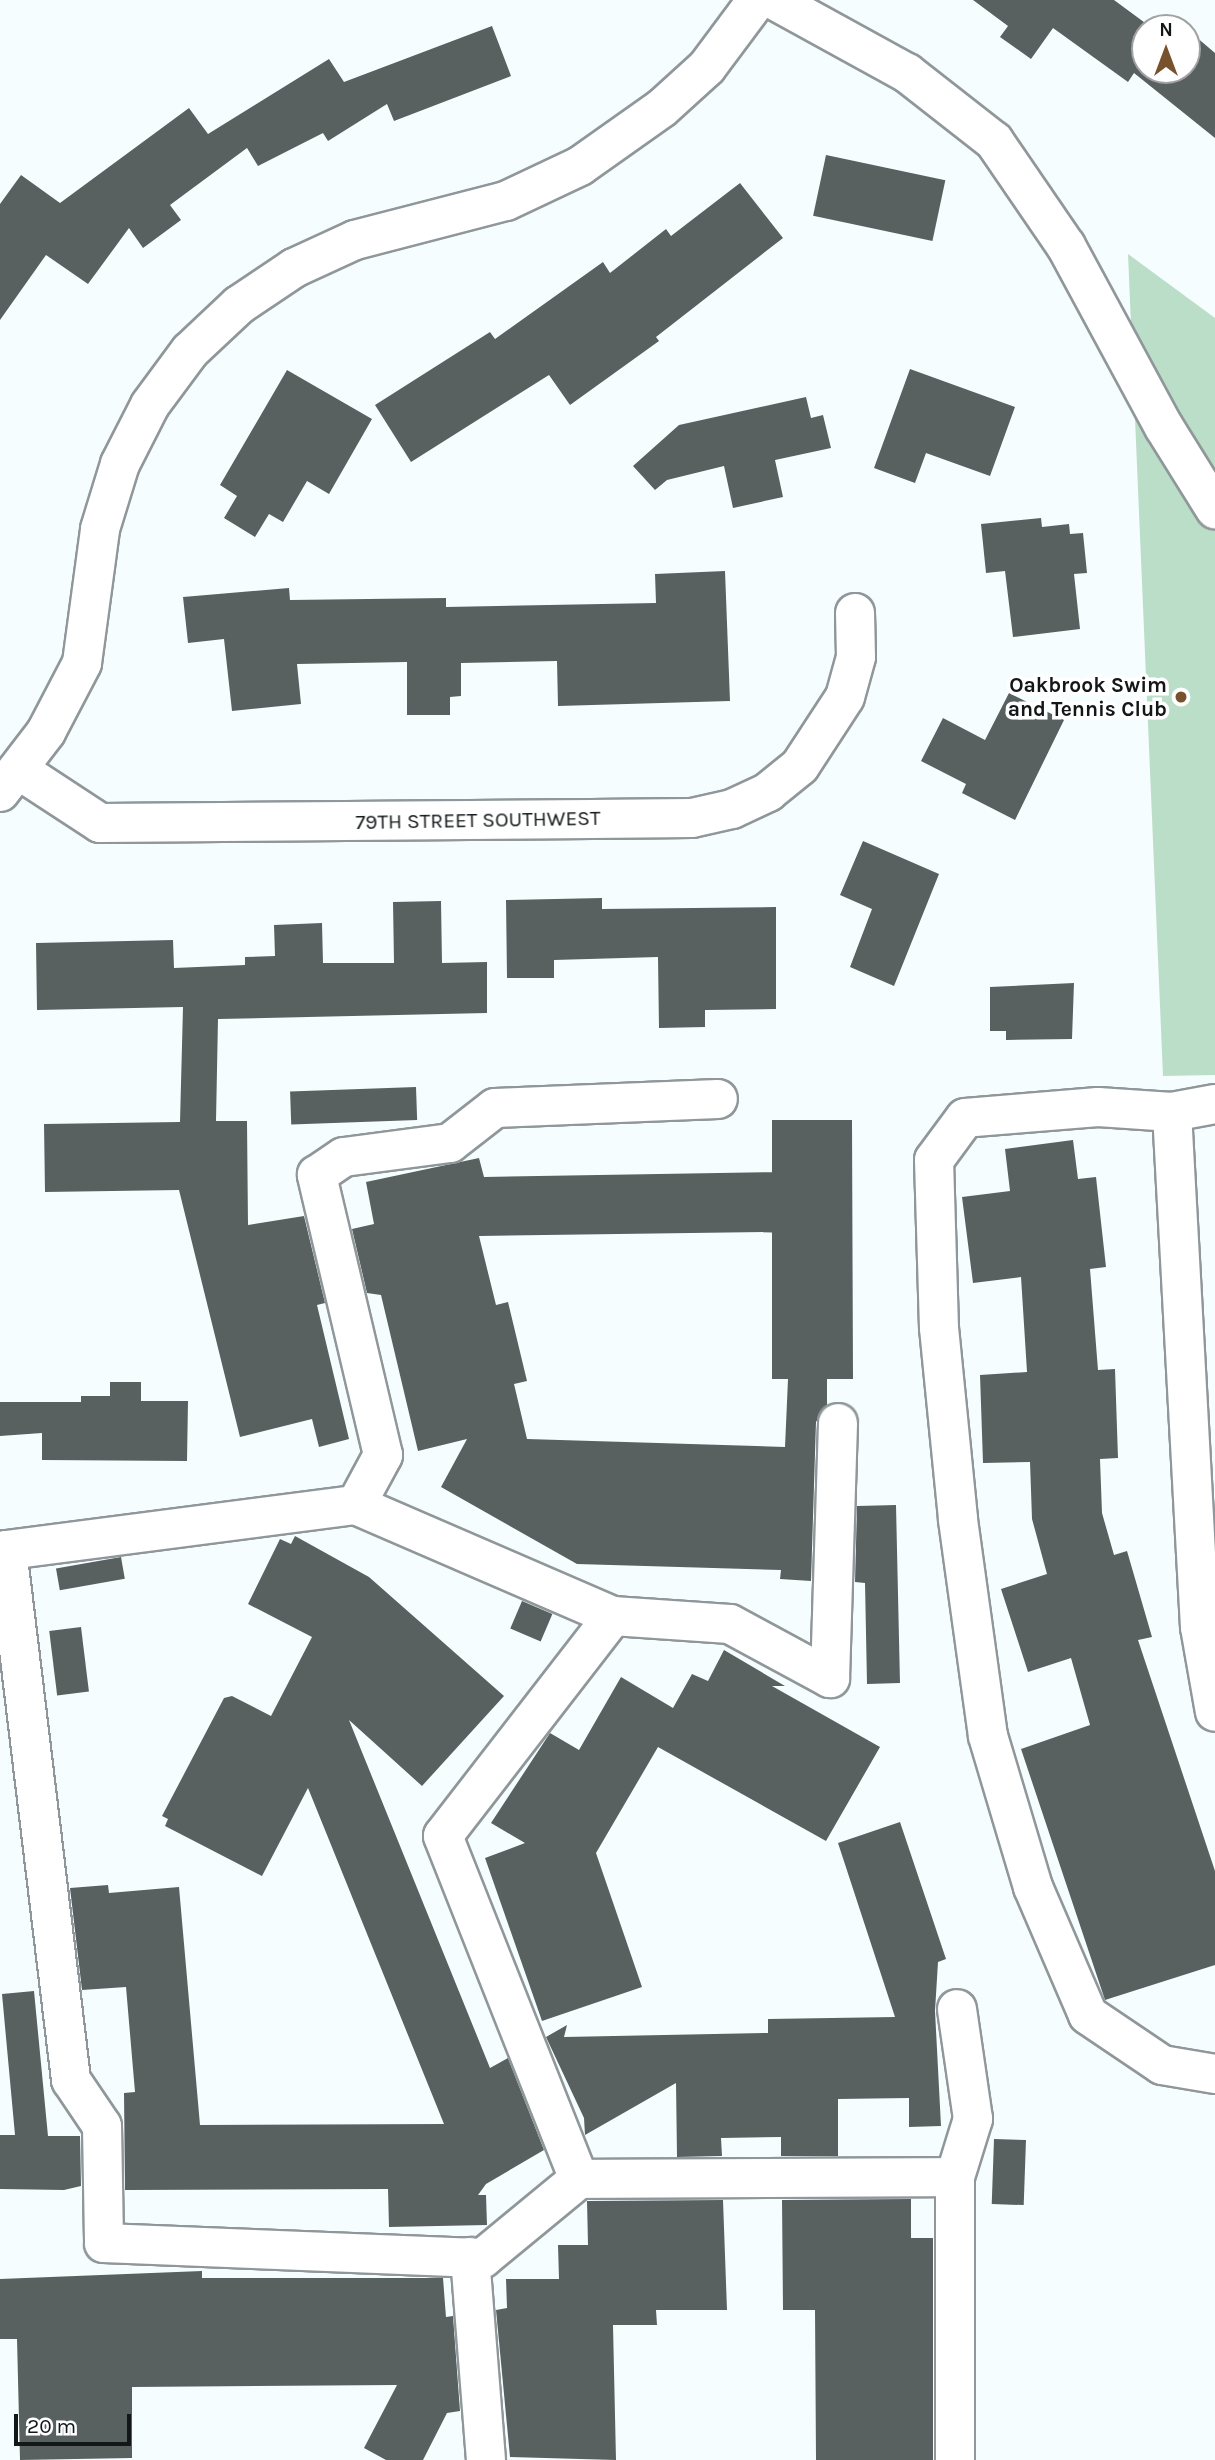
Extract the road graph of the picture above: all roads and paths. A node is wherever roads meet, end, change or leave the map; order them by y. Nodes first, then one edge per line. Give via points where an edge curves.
1 (757, 0) edge
2 (774, 0) edge
3 (1215, 509) edge
4 (855, 613) dead end
5 (9, 781) edge
6 (718, 1099) dead end
7 (1215, 1104) edge
8 (1172, 1112) junction
9 (838, 1423) dead end
10 (356, 1505) junction
11 (3, 1550) edge
12 (613, 1616) junction
13 (1215, 1712) edge
14 (957, 2009) dead end
15 (1215, 2074) edge
16 (955, 2177) junction
17 (579, 2179) junction
18 (470, 2257) junction
19 (486, 2460) edge
20 (955, 2460) edge

1 - 5 street via 707,67 662,108 580,166 467,214 355,240 294,268 213,327 150,405 120,464 100,529 82,663
2 - 3 street via 907,73 994,141 1066,246 1164,427
4 - 5 street, 79TH STREET SOUTHWEST via 856,657 845,697 800,766 768,792 732,809 692,818 100,823
6 - 10 street via 495,1108 450,1143 344,1157 317,1175 383,1455
7 - 8 street
8 - 13 street via 1200,1628
8 - 15 street via 1098,1107 965,1118 934,1160 939,1328 988,1736 1033,1887 1088,2015 1162,2065
9 - 12 street via 830,1678 730,1624
10 - 11 street
10 - 12 street
11 - 18 street via 71,2080 102,2126 104,2243
12 - 17 street via 443,1836
14 - 16 street via 973,2119
16 - 17 street
16 - 20 street
17 - 18 street via 483,2258
18 - 19 street

